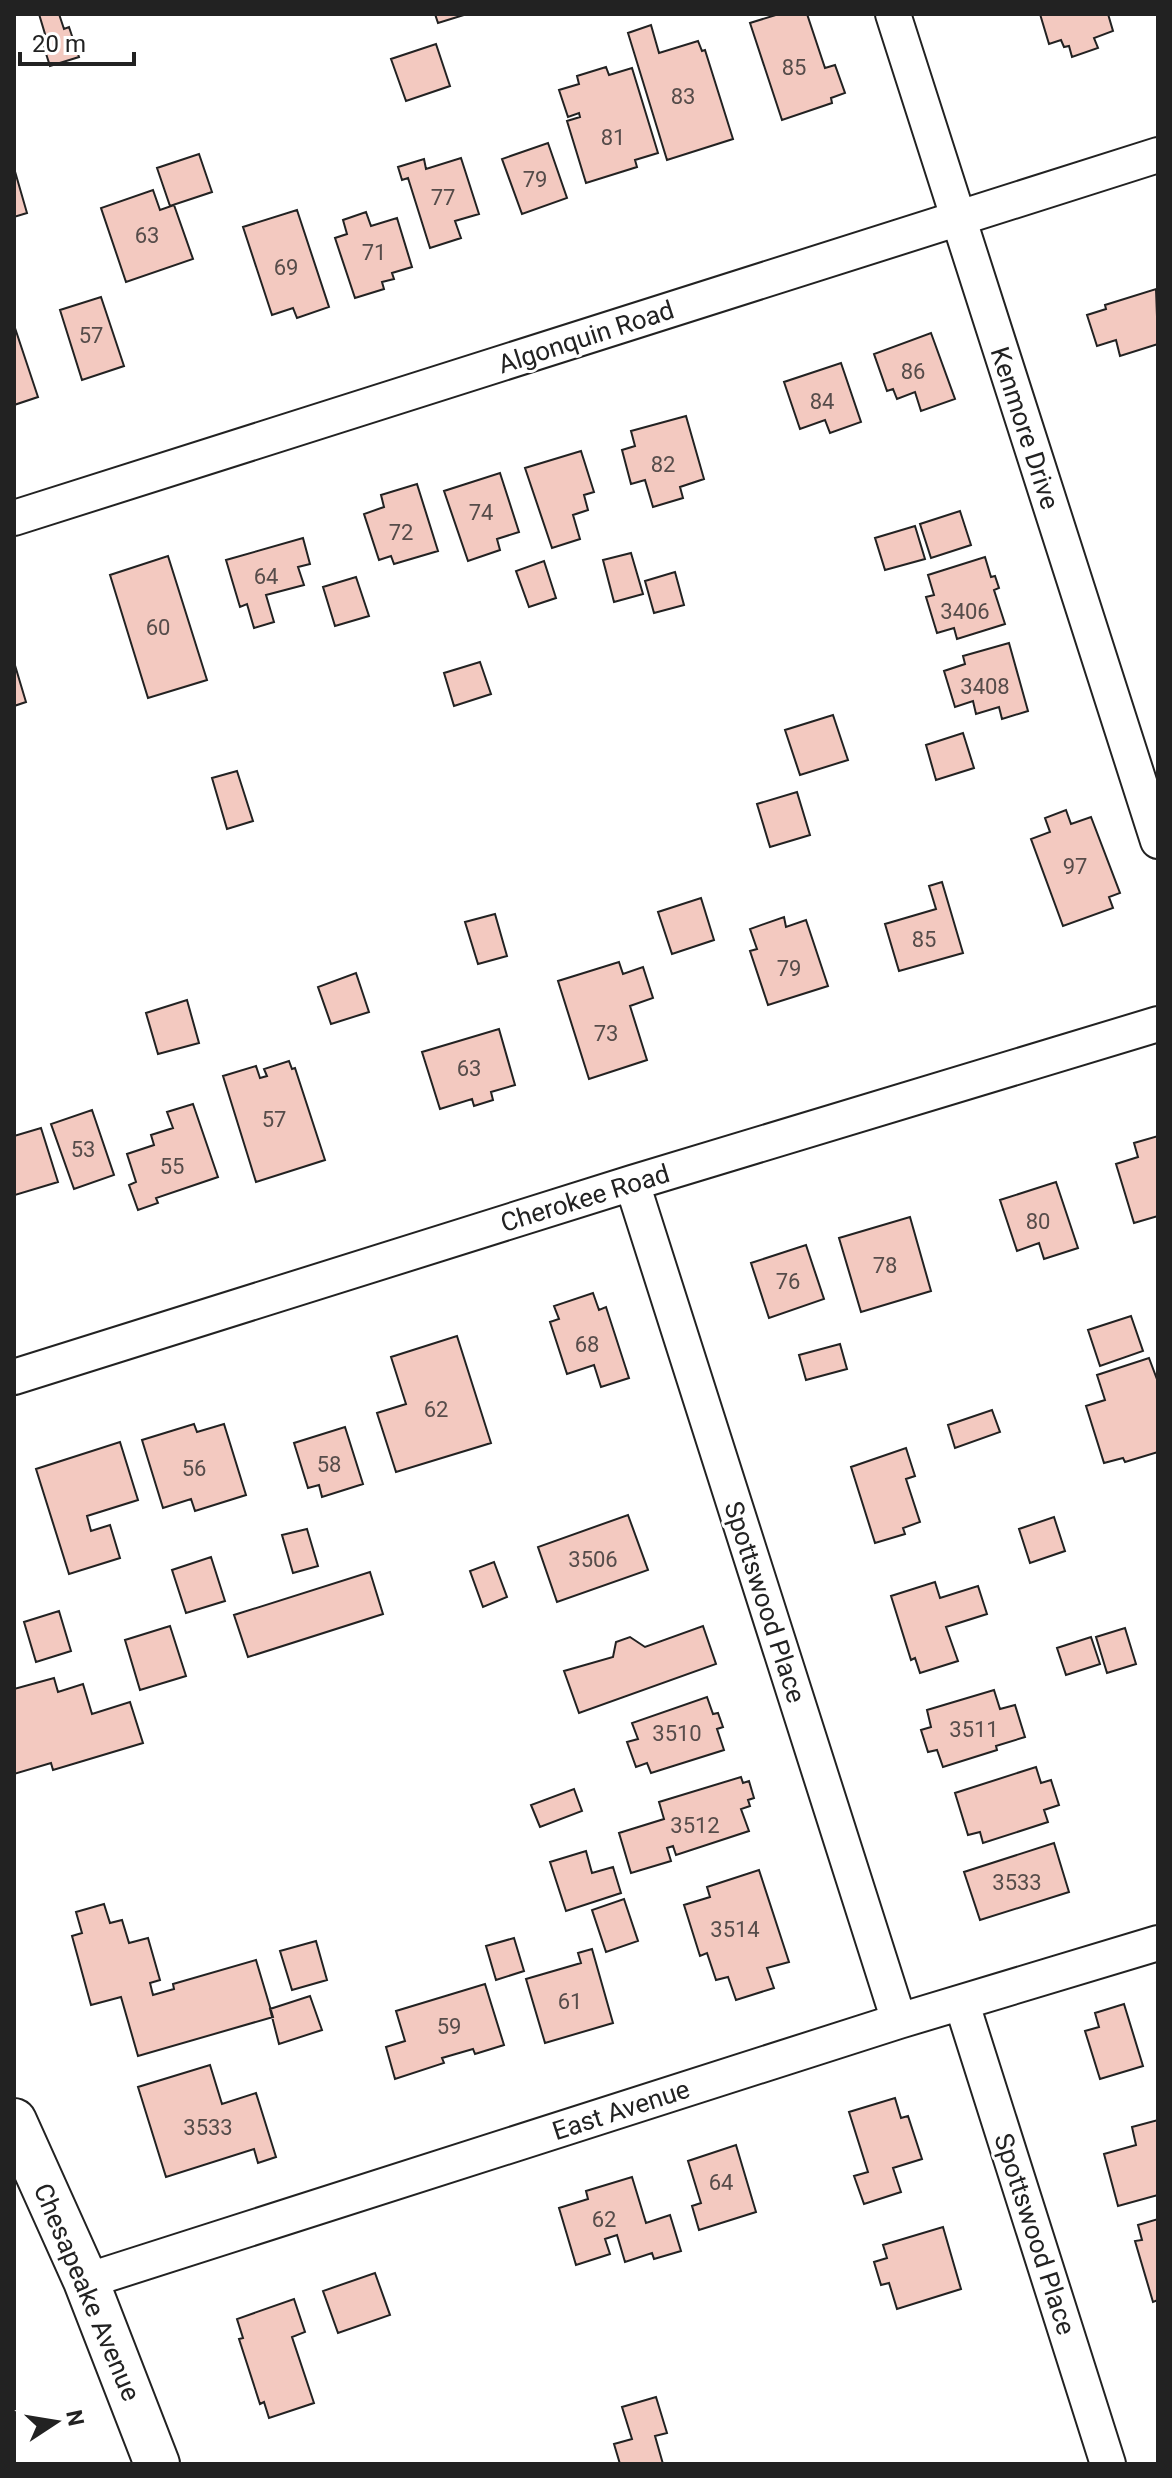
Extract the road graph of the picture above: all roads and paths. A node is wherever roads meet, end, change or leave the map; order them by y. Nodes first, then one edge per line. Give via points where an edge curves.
1 (893, 14) edge
2 (1158, 155) edge
3 (958, 219) junction
4 (14, 518) edge
5 (1158, 841) edge
6 (1158, 1024) edge
7 (632, 1183) junction
8 (14, 1377) edge
9 (1158, 1943) edge
10 (962, 2004) junction
11 (899, 2021) junction
12 (14, 2121) edge
13 (86, 2281) junction
14 (157, 2464) edge
15 (1108, 2464) edge

1 - 3 street, Kenmore Drive
2 - 3 street, Algonquin Road
3 - 4 street, Algonquin Road
3 - 5 street, Kenmore Drive
6 - 7 street, Cherokee Road
7 - 8 street, Cherokee Road
7 - 11 street, Spottswood Place
9 - 10 street, East Avenue
10 - 11 street, East Avenue
10 - 15 street, Spottswood Place
11 - 13 street, East Avenue
12 - 13 main road, Chesapeake Avenue
13 - 14 main road, Chesapeake Avenue

